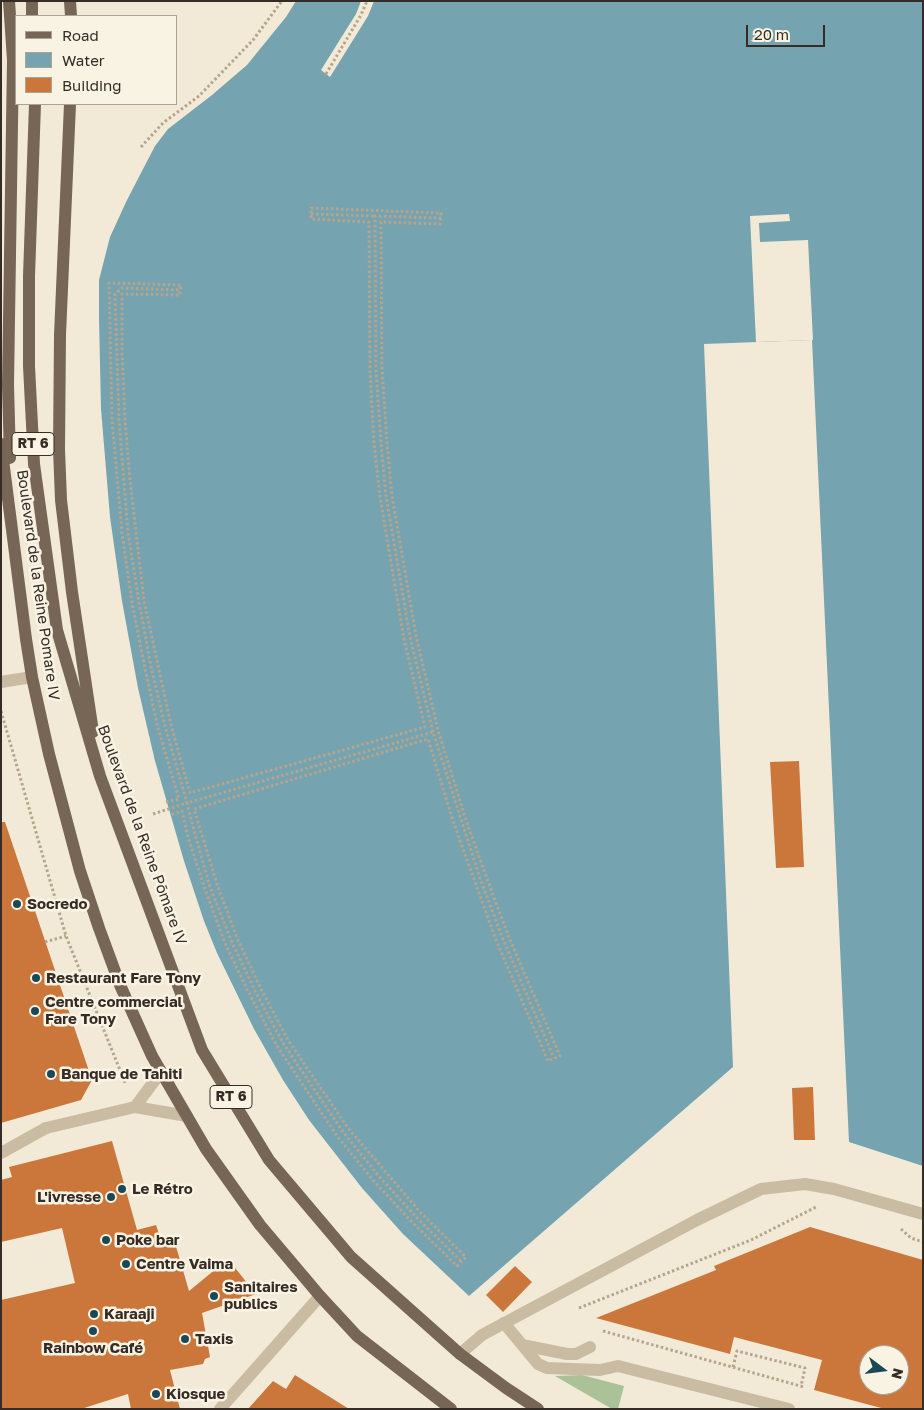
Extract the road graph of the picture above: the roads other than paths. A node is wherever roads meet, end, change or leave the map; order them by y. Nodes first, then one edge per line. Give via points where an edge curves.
1 (9, 1) edge
2 (32, 1) edge
3 (70, 1) edge
4 (32, 15) edge
5 (71, 15) edge
6 (35, 105) edge
7 (70, 105) edge
8 (1, 444) edge
9 (12, 528) junction
10 (32, 677) junction
11 (1, 682) edge
12 (100, 776) junction
13 (161, 1072) junction
14 (135, 1107) junction
15 (187, 1116) junction
16 (1, 1153) edge
17 (923, 1214) edge
18 (320, 1296) junction
19 (504, 1323) junction
20 (522, 1345) junction
21 (590, 1347) dead end
22 (460, 1354) junction
23 (220, 1409) edge
24 (451, 1409) edge
25 (538, 1409) edge
26 (789, 1409) edge

1 - 9 main road, RT 6 via 13,60 8,385
2 - 4 main road
3 - 5 main road
6 - 12 main road, Boulevard de la Reine Pōmare IV / RT 6 via 28,276 34,464 57,630
7 - 12 main road via 59,358 61,500
8 - 9 main road, Boulevard de la Reine Pomare IV
9 - 10 main road, Boulevard de la Reine Pomare IV / RT 6
10 - 11 street
10 - 13 main road, Boulevard de la Reine Pomare IV / RT 6 via 65,816 98,928 120,986
12 - 22 main road, Boulevard de la Reine Pōmare IV / RT 6 via 202,1050 270,1160 351,1257
13 - 14 street
13 - 15 main road, Boulevard de la Reine Pomare IV / RT 6
14 - 15 street
14 - 16 street via 46,1128
15 - 18 main road, Boulevard de la Reine Pomare IV / RT 6 via 206,1149 260,1225
17 - 19 street via 805,1184 762,1189
18 - 23 street
18 - 24 main road, Boulevard de la Reine Pomare IV / RT 6 via 357,1336
19 - 20 street
19 - 22 street via 482,1335
20 - 21 street via 567,1354 576,1354
20 - 26 street via 538,1364 548,1368 600,1370 618,1366
22 - 25 main road, Boulevard de la Reine Pōmare IV / RT 6

